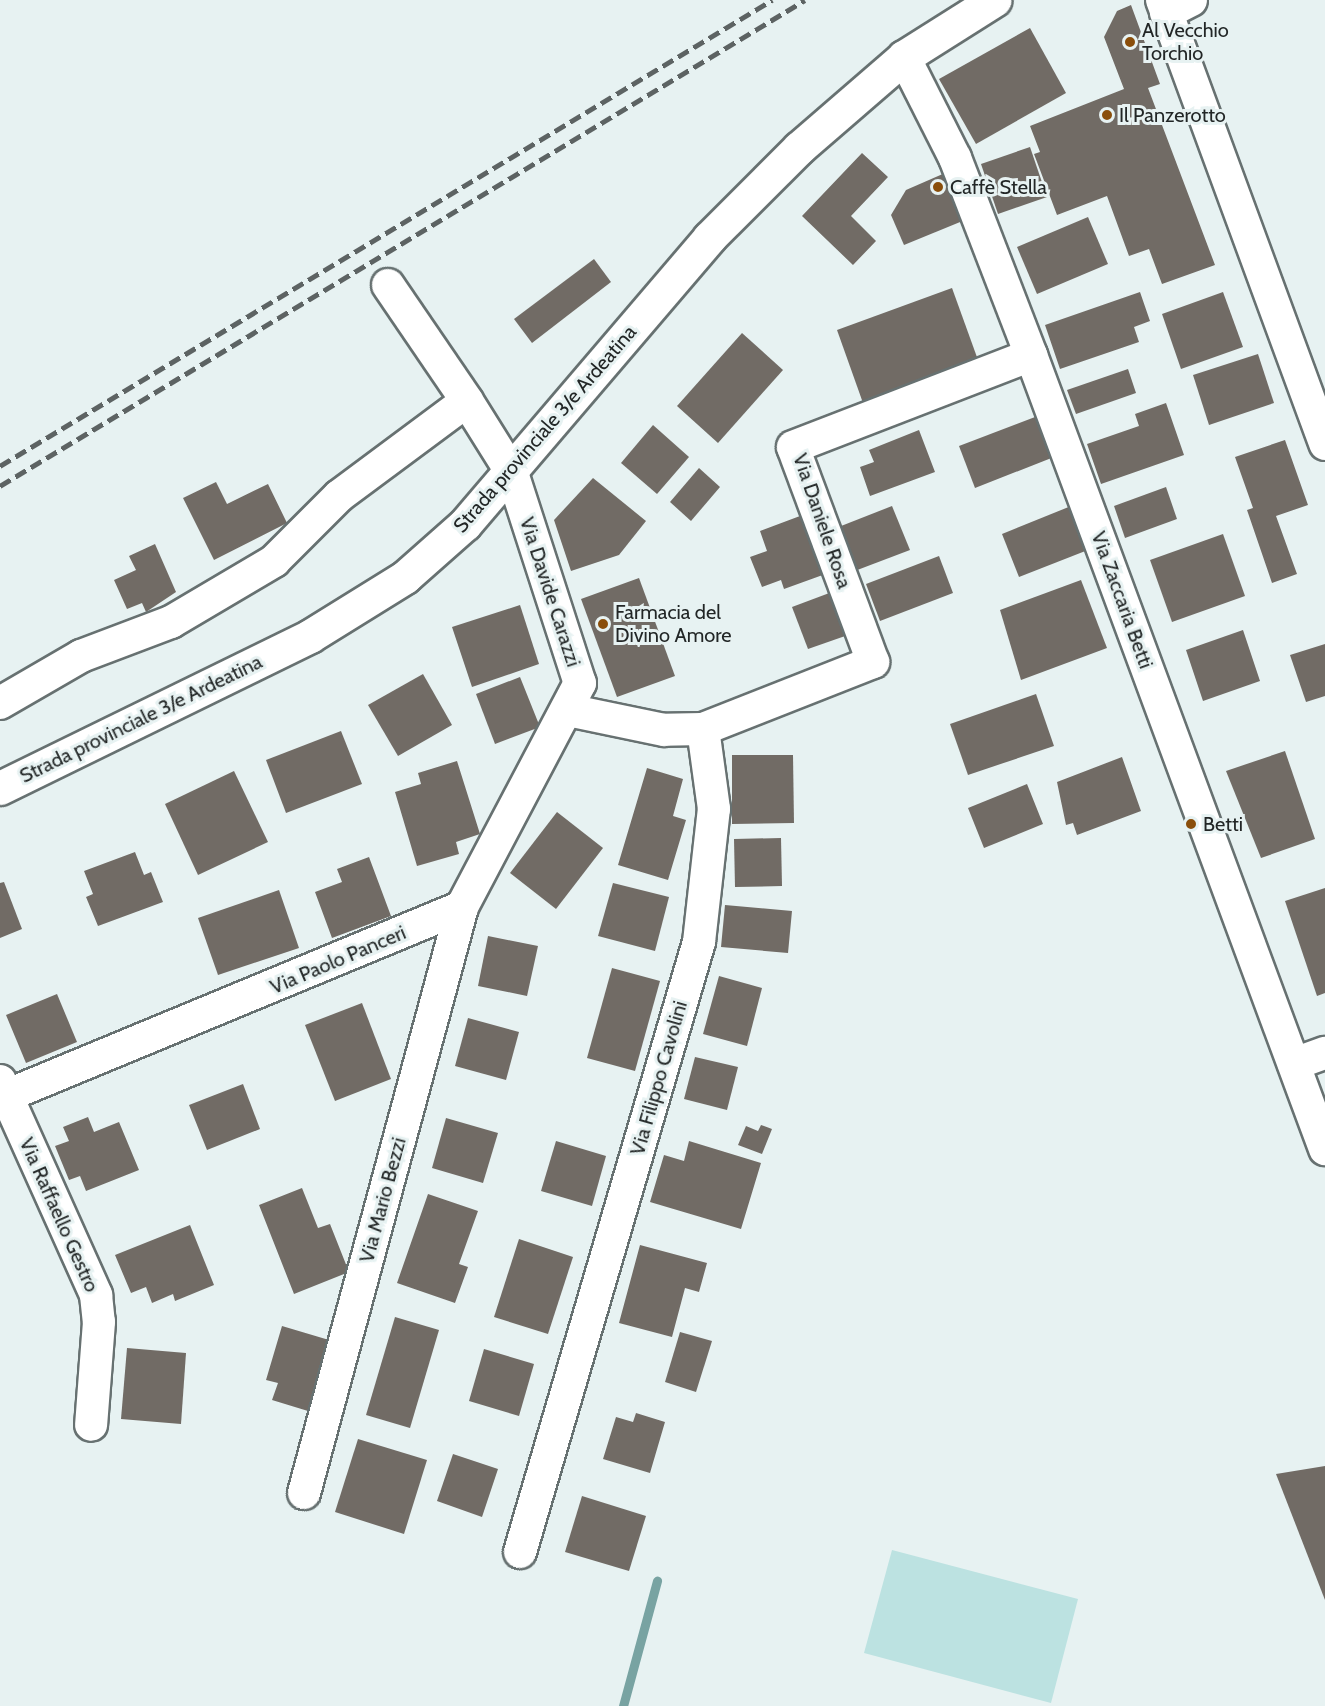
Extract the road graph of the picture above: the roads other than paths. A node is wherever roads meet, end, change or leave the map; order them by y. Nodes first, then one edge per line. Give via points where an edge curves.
1 (994, 0) edge
2 (1173, 4) edge
3 (904, 57) junction
4 (388, 285) dead end
5 (1031, 355) junction
6 (467, 401) junction
7 (1325, 444) edge
8 (512, 473) junction
9 (0, 703) edge
10 (567, 710) junction
11 (703, 729) junction
12 (0, 788) edge
13 (462, 907) junction
14 (1325, 1053) edge
15 (1294, 1064) junction
16 (3, 1088) edge
17 (1325, 1149) edge
18 (91, 1425) dead end
19 (304, 1493) dead end
20 (520, 1552) dead end

1 - 3 main road, Strada provinciale 3/e Ardeatina
2 - 7 street
3 - 5 street, Via Zaccaria Betti via 955,158
3 - 8 main road, Strada provinciale 3/e Ardeatina via 816,132 709,238
4 - 6 street, Via Davide Carazzi
5 - 11 street, Via Daniele Rosa via 793,447 873,662
5 - 15 street, Via Zaccaria Betti
6 - 8 street, Via Davide Carazzi
6 - 9 street via 339,496 274,561 171,621 81,656
8 - 10 street, Via Davide Carazzi via 580,683
8 - 12 main road, Strada provinciale 3/e Ardeatina via 465,524 367,603 235,674
10 - 11 street via 664,730
10 - 13 street
11 - 20 street, Via Filippo Cavolini via 714,809 699,942
13 - 16 street, Via Paolo Panceri
13 - 19 street, Via Mario Bezzi
14 - 15 street
15 - 17 street, Via Zaccaria Betti
16 - 18 street, Via Raffaello Gestro via 96,1295 99,1322

